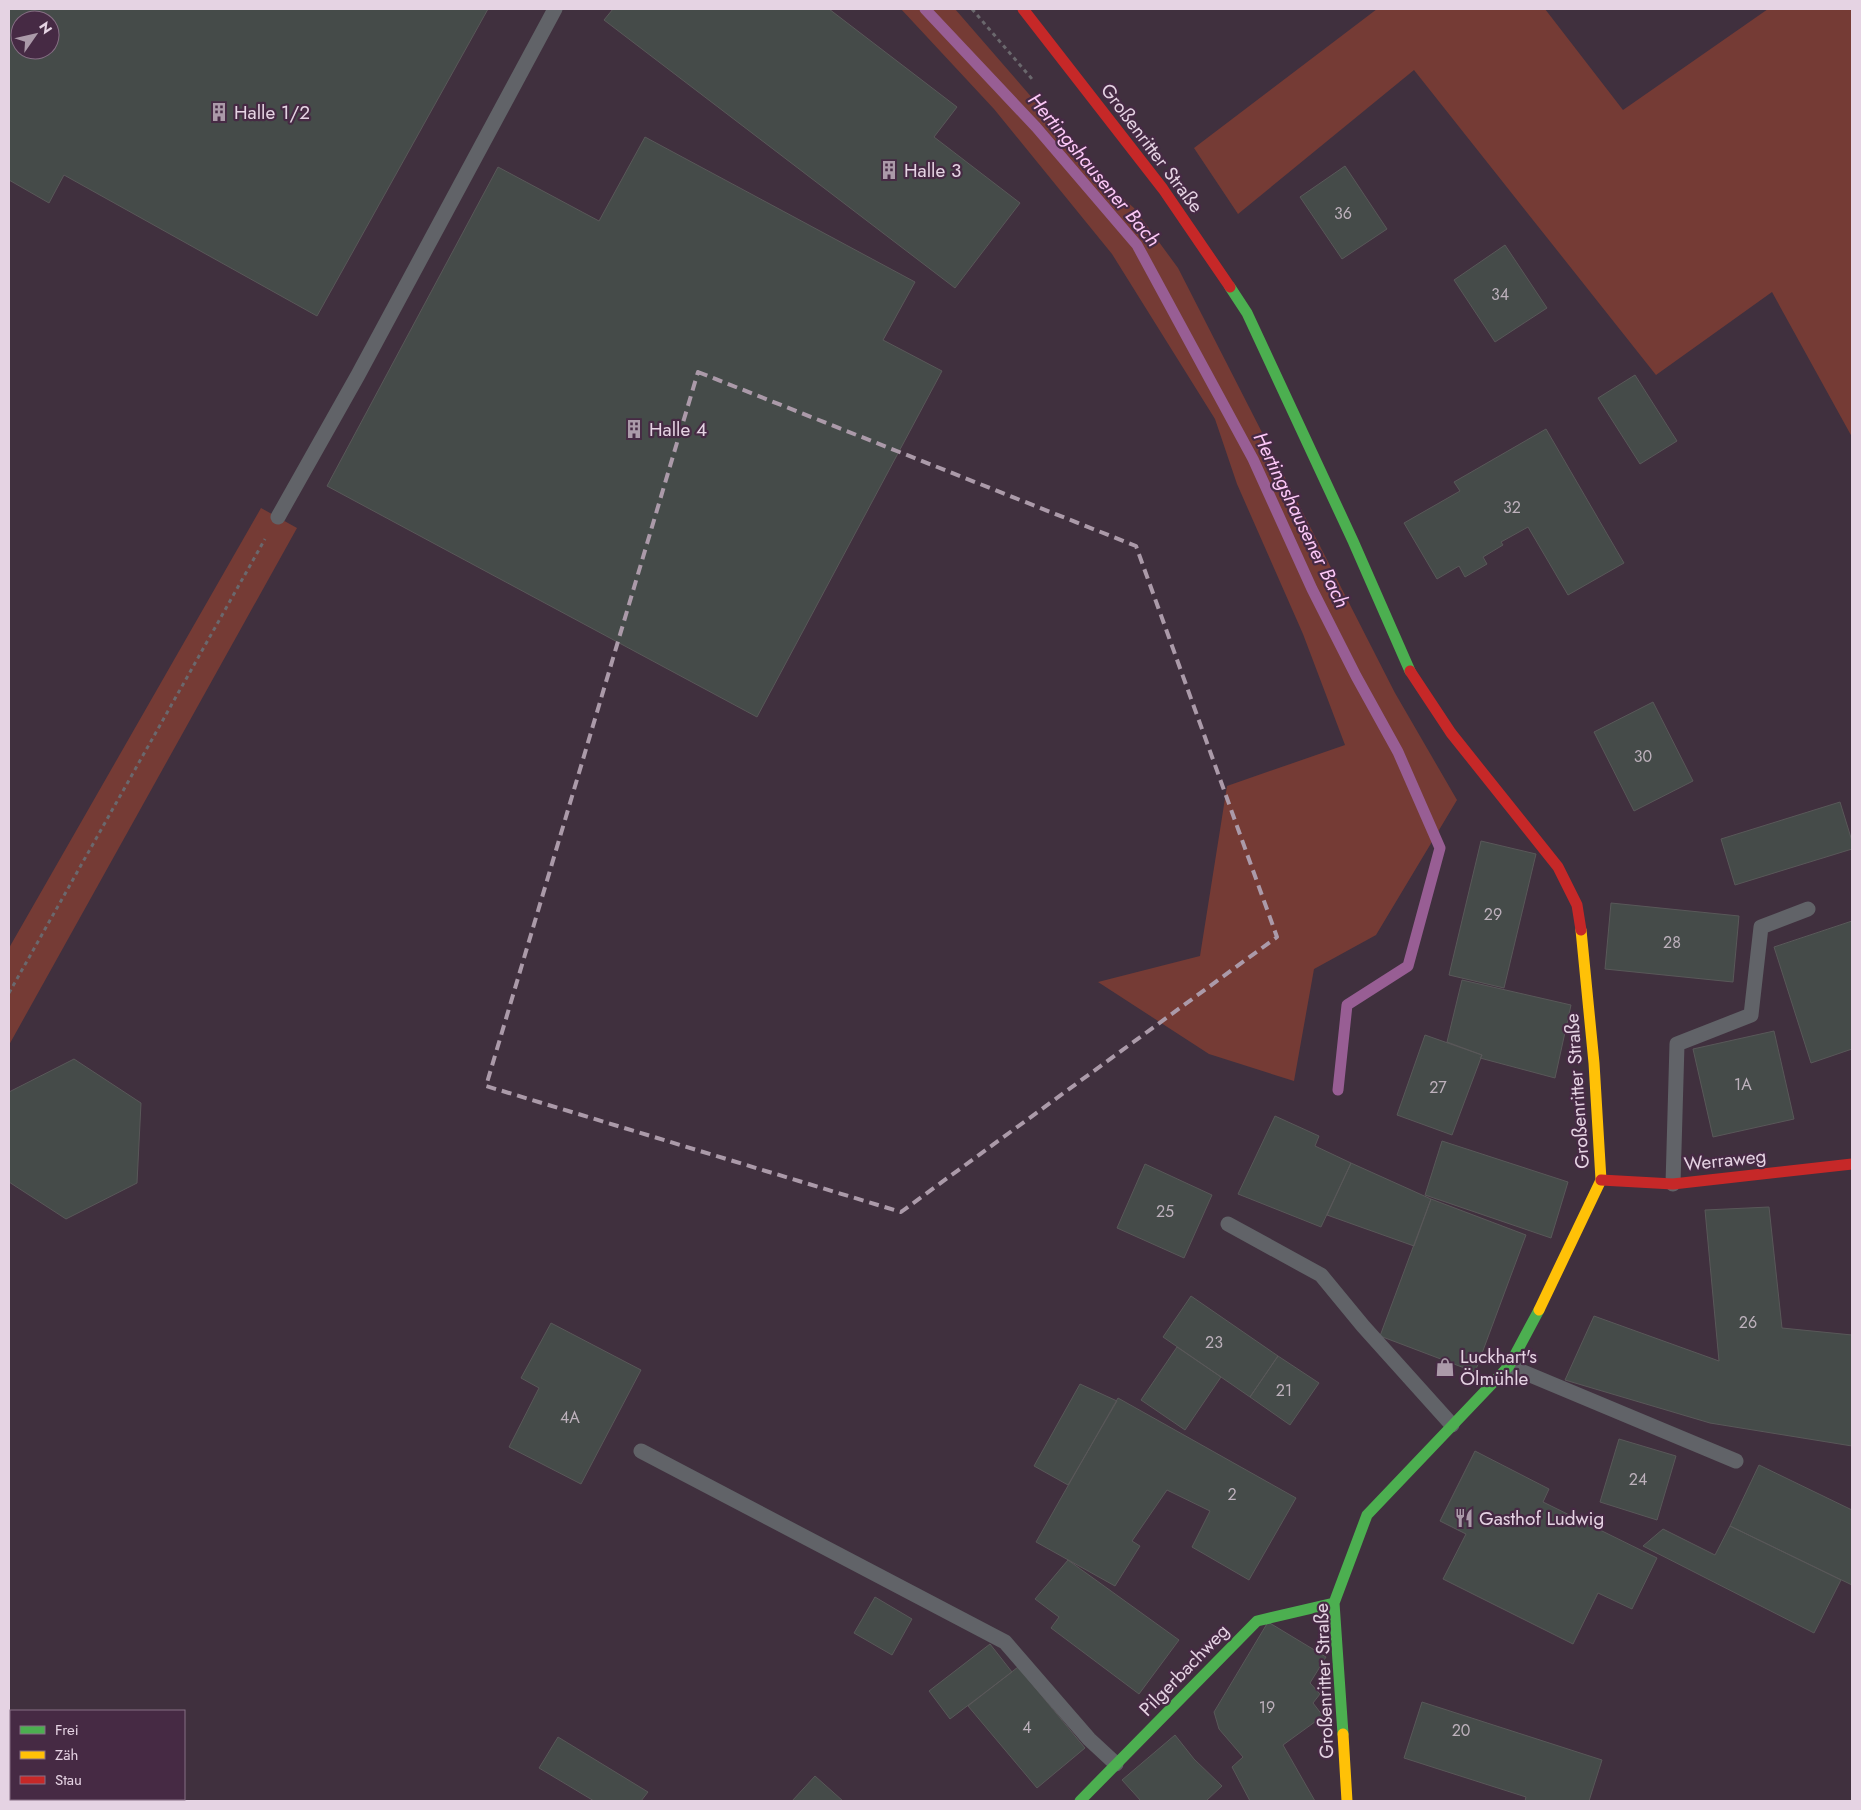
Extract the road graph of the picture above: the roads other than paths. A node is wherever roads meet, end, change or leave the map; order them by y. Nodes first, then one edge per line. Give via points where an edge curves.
1 (555, 9) edge
2 (1023, 9) edge
3 (278, 517) road end
4 (1808, 909) dead end
5 (1852, 1164) edge
6 (1601, 1180) junction
7 (1673, 1184) junction
8 (1228, 1224) dead end
9 (1509, 1366) junction
10 (1452, 1425) junction
11 (641, 1451) dead end
12 (1736, 1461) dead end
13 (1334, 1603) junction
14 (1116, 1764) junction
15 (1080, 1801) edge
16 (1347, 1801) edge

1 - 3 lane
2 - 6 street, Großenritter Straße via 1163,189 1247,313 1353,541 1408,669 1451,733 1558,867 1577,905 1593,1044
4 - 7 lane via 1761,927 1751,1015 1677,1044
5 - 7 street, Werraweg
6 - 7 street, Werraweg
6 - 9 street, Großenritter Straße
8 - 10 lane via 1321,1275
9 - 10 street, Großenritter Straße
9 - 12 lane
10 - 13 street, Großenritter Straße via 1367,1515
11 - 14 lane via 1005,1642 1089,1739
13 - 14 street, Pilgerbachweg via 1257,1621
13 - 16 street, Großenritter Straße
14 - 15 street, Pilgerbachweg

